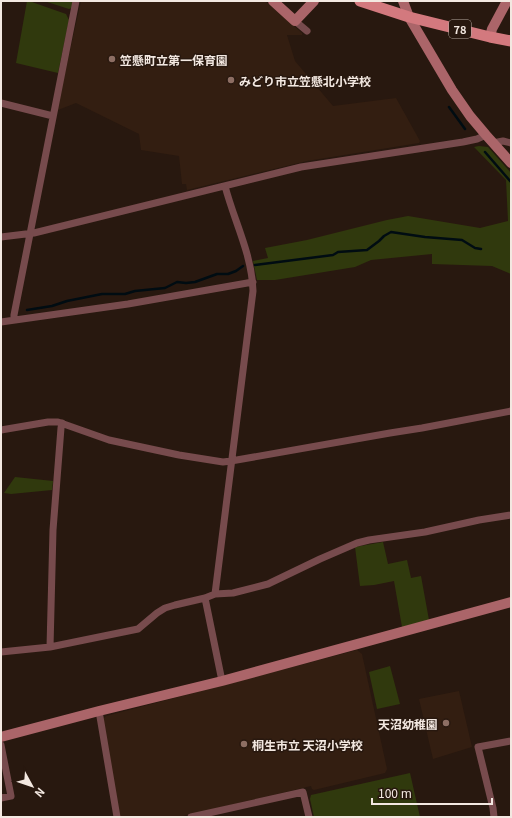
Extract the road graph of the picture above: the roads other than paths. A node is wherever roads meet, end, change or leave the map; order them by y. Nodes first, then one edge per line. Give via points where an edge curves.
1 (76, 1) edge
2 (273, 1) edge
3 (314, 1) edge
4 (360, 1) edge
5 (403, 1) edge
6 (506, 1) edge
7 (409, 17) junction
8 (295, 21) junction
9 (307, 31) dead end
10 (490, 36) junction
11 (511, 41) edge
12 (1, 103) edge
13 (53, 116) junction
14 (486, 135) junction
15 (493, 143) junction
16 (511, 143) edge
17 (511, 163) edge
18 (225, 186) junction
19 (30, 234) junction
20 (1, 237) edge
21 (253, 282) junction
22 (14, 320) junction
23 (1, 322) edge
24 (511, 411) edge
25 (62, 423) junction
26 (1, 430) edge
27 (231, 461) junction
28 (511, 515) edge
29 (215, 594) junction
30 (205, 598) junction
31 (511, 602) edge
32 (50, 647) junction
33 (1, 652) edge
34 (222, 681) junction
35 (99, 711) junction
36 (1, 737) edge
37 (511, 741) edge
38 (1, 745) edge
39 (1, 798) edge
40 (117, 817) edge
41 (191, 817) edge
42 (309, 817) edge
43 (494, 817) edge

1 - 13 street
2 - 8 street
3 - 8 street
4 - 7 main road, 78
5 - 7 street
6 - 10 street
7 - 10 main road, 78
7 - 14 street via 452,90
8 - 9 street
10 - 11 main road, 78
12 - 13 street
13 - 19 street
14 - 15 street
14 - 18 street via 463,142 306,166
15 - 16 street
15 - 17 street
18 - 19 street
18 - 21 street via 248,256
19 - 20 street
19 - 22 street
21 - 22 street via 128,304
21 - 27 street
22 - 23 street
24 - 27 street
25 - 26 street via 48,422
25 - 27 street via 109,440 179,455
25 - 32 street via 53,530
27 - 29 street
28 - 29 street via 357,543 268,584 233,593
29 - 30 street
30 - 32 street via 165,608 138,629
30 - 34 street
31 - 34 street
32 - 33 street
34 - 35 street
35 - 36 street
35 - 40 street
37 - 43 street via 478,747
38 - 39 street via 11,796
41 - 42 street via 303,792

